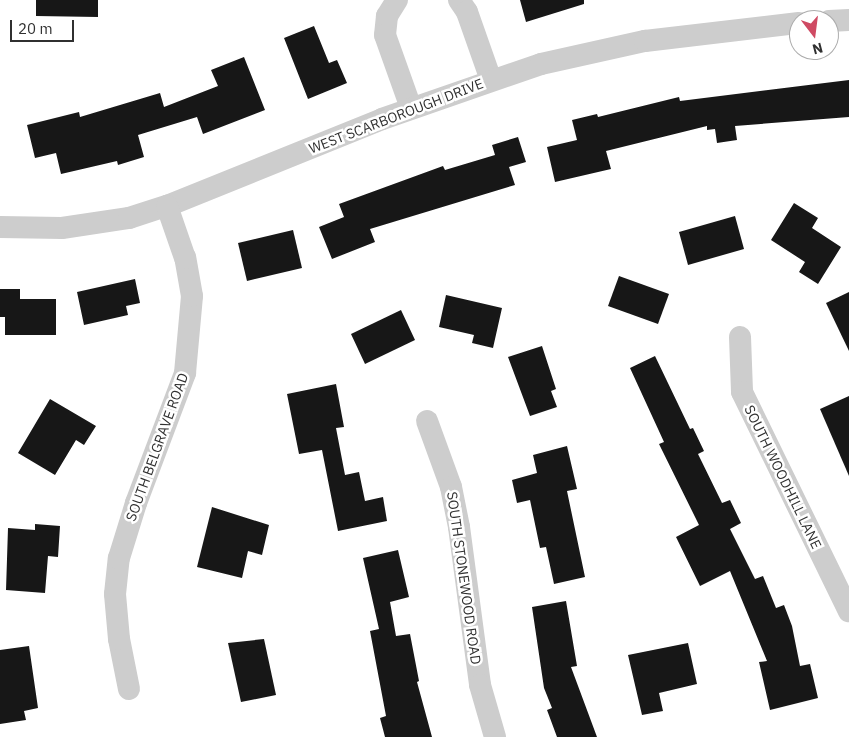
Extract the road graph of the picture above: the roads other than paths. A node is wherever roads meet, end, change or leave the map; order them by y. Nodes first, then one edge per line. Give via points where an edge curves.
1 (397, 0) edge
2 (459, 0) edge
3 (789, 24) edge
4 (492, 80) junction
5 (411, 108) junction
6 (166, 206) junction
7 (0, 227) edge
8 (740, 337) dead end
9 (427, 422) dead end
10 (849, 611) edge
11 (129, 689) dead end
12 (495, 737) edge

1 - 5 street via 387,16 385,35
2 - 4 street via 467,12
3 - 4 street, WEST SCARBOROUGH DRIVE via 645,41 541,64
4 - 5 street, WEST SCARBOROUGH DRIVE
5 - 6 street, WEST SCARBOROUGH DRIVE
6 - 7 street, WEST SCARBOROUGH DRIVE via 103,223 62,228
6 - 11 street, SOUTH BELGRAVE ROAD via 185,258 192,296 186,372 136,502 119,558 115,594 119,639
8 - 10 street, SOUTH WOODHILL LANE via 742,392
9 - 12 street, SOUTH STONEWOOD ROAD via 451,487 458,519 480,685

